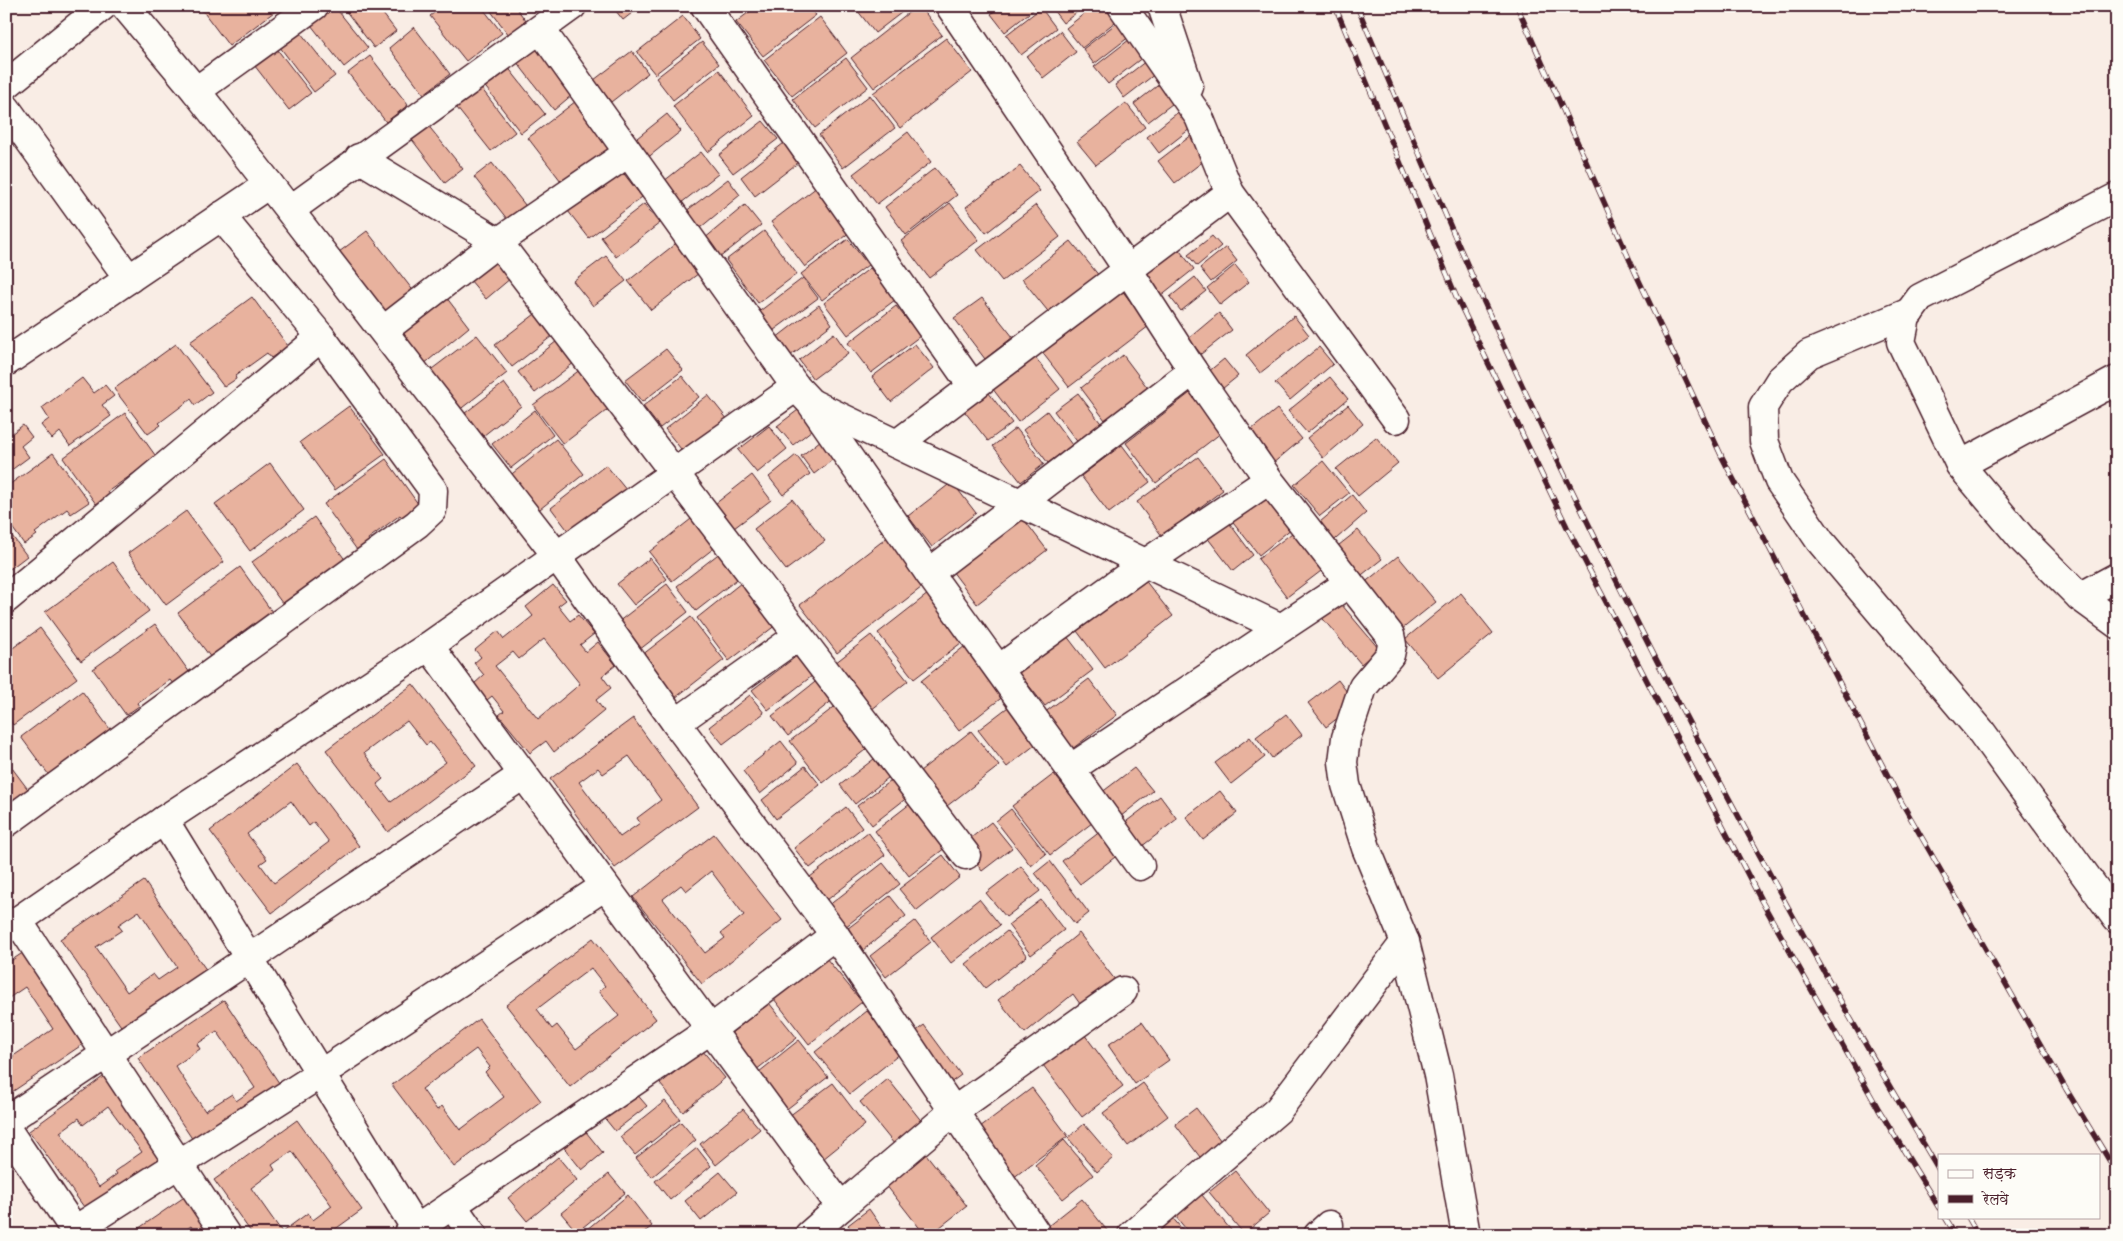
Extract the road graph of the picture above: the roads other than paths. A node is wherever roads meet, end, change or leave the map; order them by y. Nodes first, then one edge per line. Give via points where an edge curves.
1 (103, 6) edge
2 (125, 6) edge
3 (314, 6) edge
4 (572, 6) edge
5 (705, 6) edge
6 (950, 6) edge
7 (1122, 6) edge
8 (1162, 6) edge
9 (541, 30) junction
10 (6, 85) edge
11 (196, 91) junction
12 (6, 108) edge
13 (1198, 117) junction
14 (628, 153) junction
15 (359, 158) junction
16 (269, 184) junction
17 (1230, 193) junction
18 (2117, 197) edge
19 (290, 210) junction
20 (221, 216) junction
21 (498, 242) junction
22 (1128, 270) junction
23 (129, 279) junction
24 (1910, 312) junction
25 (384, 330) junction
26 (321, 338) junction
27 (7, 360) edge
28 (1193, 371) junction
29 (2117, 380) edge
30 (973, 387) junction
31 (804, 395) junction
32 (1396, 419) dead end
33 (897, 444) junction
34 (1960, 465) junction
35 (675, 473) junction
36 (1268, 480) junction
37 (1020, 503) junction
38 (557, 556) junction
39 (1146, 563) junction
40 (929, 573) junction
41 (2117, 577) edge
42 (1348, 583) junction
43 (2080, 597) junction
44 (6, 599) edge
45 (2117, 624) edge
46 (1281, 628) junction
47 (798, 636) junction
48 (429, 646) junction
49 (999, 669) junction
50 (676, 723) junction
51 (1070, 769) junction
52 (523, 775) junction
53 (164, 820) junction
54 (6, 823) edge
55 (966, 855) dead end
56 (1140, 866) dead end
57 (605, 886) junction
58 (2117, 919) edge
59 (12, 925) edge
60 (835, 935) junction
61 (1405, 942) junction
62 (250, 958) junction
63 (1123, 991) dead end
64 (710, 1030) junction
65 (107, 1054) junction
66 (320, 1074) junction
67 (954, 1111) junction
68 (6, 1121) edge
69 (6, 1128) edge
70 (179, 1164) junction
71 (452, 1205) junction
72 (841, 1207) junction
73 (76, 1232) edge
74 (412, 1232) edge
75 (226, 1235) edge
76 (473, 1235) edge
77 (810, 1235) edge
78 (1037, 1235) edge
79 (1132, 1235) edge
80 (1466, 1235) edge

1 - 10 street
2 - 11 street
3 - 11 street
4 - 9 street
5 - 30 street
6 - 22 street
7 - 13 street
8 - 13 street
9 - 14 street
9 - 15 street
11 - 16 street
12 - 23 street
13 - 17 street
14 - 21 street
14 - 31 street
15 - 19 street
15 - 21 street
16 - 19 street
16 - 20 street
17 - 22 street
17 - 32 street
18 - 24 street via 1920,298
19 - 25 street
20 - 23 street
20 - 26 street
21 - 25 street
21 - 35 street
22 - 28 street
22 - 30 street
23 - 27 street
24 - 34 street via 1901,342
24 - 58 street via 1809,354 1780,380 1763,406 1764,441 1779,481 1820,541 1980,730
25 - 38 street
26 - 44 street
26 - 54 street via 433,490 432,510
28 - 36 street
28 - 37 street
29 - 34 street
30 - 33 street
31 - 33 street
31 - 35 street
31 - 40 street
33 - 37 street
34 - 43 street via 2023,540
35 - 38 street
35 - 47 street
36 - 39 street
36 - 42 street
37 - 39 street
37 - 40 street
38 - 48 street
38 - 50 street
39 - 46 street
39 - 49 street
40 - 49 street
41 - 43 street
42 - 46 street
42 - 61 street via 1390,635 1392,645 1390,655 1363,687 1346,738 1343,762 1346,785 1366,848
43 - 45 street
46 - 51 street
47 - 50 street
47 - 55 street
48 - 52 street
48 - 53 street
49 - 51 street
50 - 60 street
51 - 56 street
52 - 57 street
52 - 62 street
53 - 59 street
53 - 62 street
57 - 64 street
57 - 66 street
59 - 65 street
60 - 64 street
60 - 67 street
61 - 79 street via 1278,1110
61 - 80 street via 1438,1076
62 - 65 street
62 - 66 street
63 - 67 street
64 - 71 street
64 - 72 street
65 - 68 street
65 - 70 street
66 - 70 street
66 - 74 street
67 - 72 street
67 - 78 street
69 - 73 street
70 - 73 street
70 - 75 street
71 - 74 street
71 - 76 street
72 - 77 street

